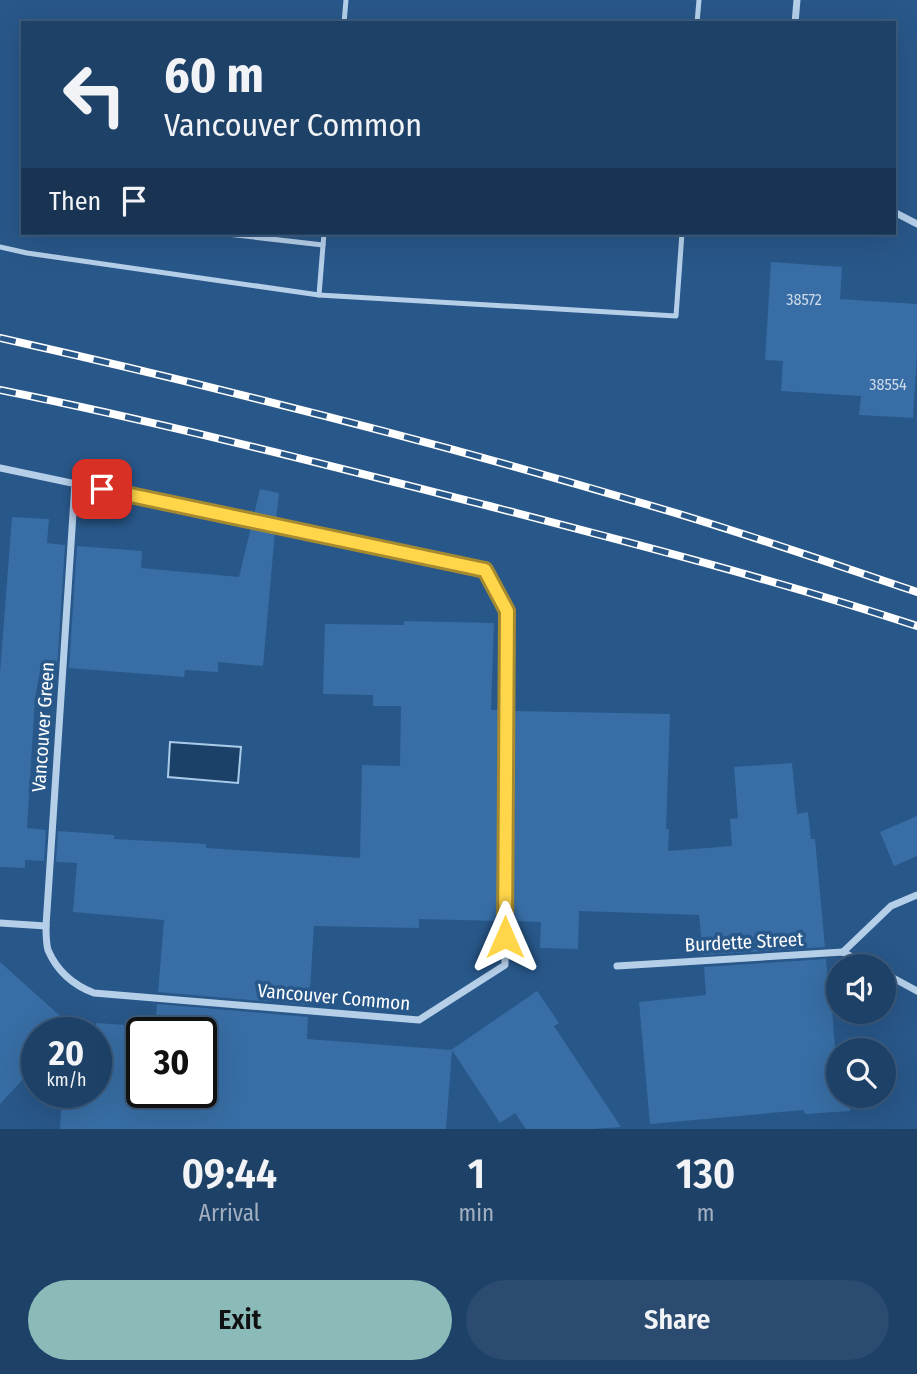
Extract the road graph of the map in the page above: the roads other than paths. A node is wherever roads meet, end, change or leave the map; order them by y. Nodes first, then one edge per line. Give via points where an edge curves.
1 (346, 0) edge
2 (699, 0) edge
3 (797, 0) edge
4 (344, 21) edge
5 (697, 21) edge
6 (795, 21) edge
7 (896, 213) edge
8 (917, 223) edge
9 (236, 235) edge
10 (324, 235) edge
11 (682, 235) edge
12 (323, 245) junction
13 (0, 247) edge
14 (319, 295) junction
15 (0, 468) edge
16 (75, 483) junction
17 (917, 895) edge
18 (0, 923) edge
19 (46, 926) junction
20 (843, 952) junction
21 (847, 954) edge
22 (617, 966) dead end
23 (896, 980) edge
24 (917, 991) edge

1 - 4 lane
2 - 5 lane
3 - 6 street
7 - 8 street
9 - 12 lane
10 - 12 lane
11 - 14 lane via 677,316
12 - 14 lane
13 - 14 lane
15 - 16 street, Vancouver Common
16 - 19 street, Vancouver Green
16 - 19 street, Vancouver Common via 485,570 507,611 505,965 419,1020 148,998 79,988 65,976 47,947
17 - 20 street via 891,906
18 - 19 street
20 - 21 street
20 - 22 street, Burdette Street
23 - 24 street

